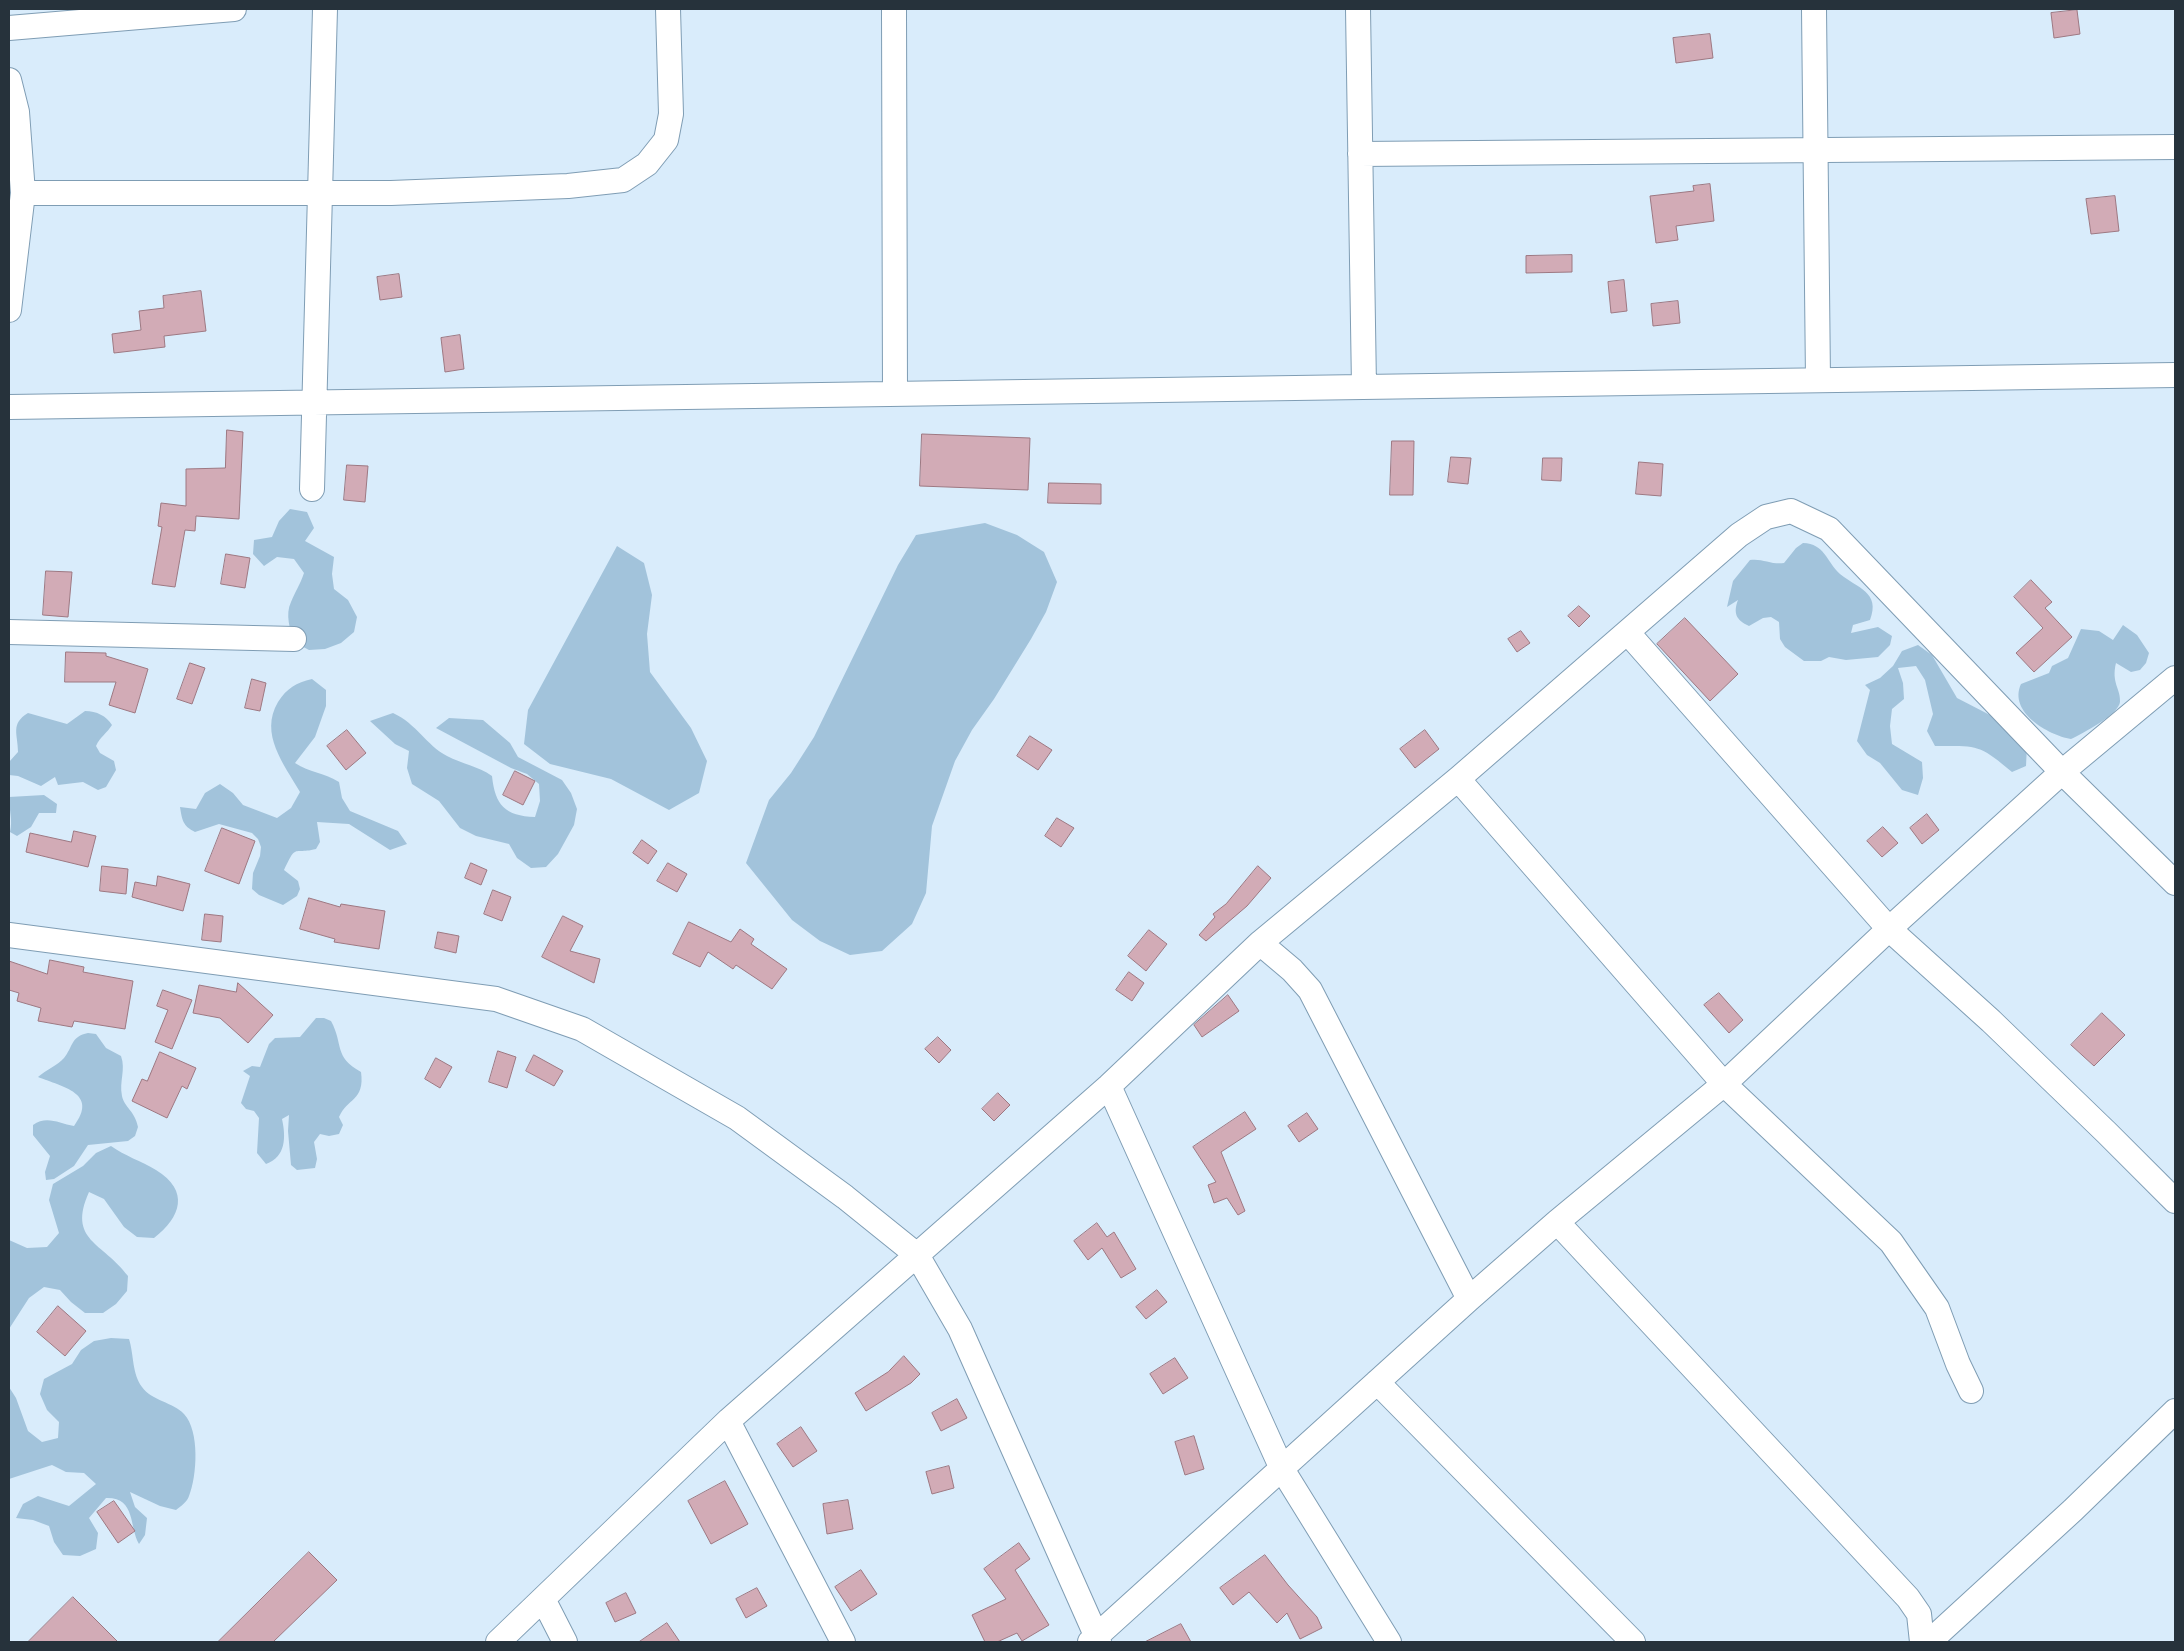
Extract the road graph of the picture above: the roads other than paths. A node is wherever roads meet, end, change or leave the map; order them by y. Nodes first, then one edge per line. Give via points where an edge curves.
1 (234, 9) edge
2 (325, 9) edge
3 (668, 9) edge
4 (894, 9) edge
5 (1358, 9) edge
6 (1814, 9) edge
7 (9, 28) edge
8 (9, 80) edge
9 (2175, 147) edge
10 (1816, 150) junction
11 (1360, 154) junction
12 (24, 193) junction
13 (320, 193) junction
14 (9, 310) edge
15 (2175, 374) edge
16 (1818, 380) junction
17 (1364, 387) junction
18 (895, 394) junction
19 (314, 402) junction
20 (9, 407) edge
21 (312, 489) dead end
22 (9, 632) edge
23 (1628, 633) junction
24 (294, 639) dead end
25 (2175, 678) edge
26 (2062, 772) junction
27 (1458, 779) junction
28 (2175, 883) edge
29 (1888, 929) junction
30 (9, 935) edge
31 (1260, 944) junction
32 (1724, 1084) junction
33 (1109, 1086) junction
34 (2175, 1202) edge
35 (1557, 1222) junction
36 (917, 1255) junction
37 (1469, 1300) junction
38 (1377, 1382) junction
39 (1971, 1391) dead end
40 (2175, 1411) edge
41 (728, 1421) junction
42 (1282, 1469) junction
43 (543, 1599) junction
44 (1095, 1640) edge
45 (498, 1642) edge
46 (565, 1642) edge
47 (843, 1642) edge
48 (1389, 1642) edge
49 (1633, 1642) edge
50 (1922, 1642) edge
51 (1929, 1642) edge

1 - 7 street
2 - 13 street
3 - 13 street via 671,114 666,140 647,164 623,180 391,194
4 - 18 street
5 - 11 street
6 - 10 street
8 - 12 street via 17,112
9 - 10 street
10 - 11 street
10 - 16 street
11 - 17 street
12 - 13 street
12 - 14 street
13 - 19 street
15 - 16 street
16 - 17 street
17 - 18 street
18 - 19 street
19 - 20 street
19 - 21 street
22 - 24 street
23 - 26 street via 1740,535 1766,517 1792,511 1829,530
23 - 27 street
23 - 29 street
25 - 26 street
26 - 28 street
26 - 29 street
27 - 31 street
27 - 32 street
29 - 32 street
29 - 34 street via 1998,1028
30 - 36 street via 496,1000 582,1029 737,1118
31 - 33 street
31 - 37 street via 1292,970 1310,990
32 - 35 street
32 - 39 street via 1891,1242 1937,1308
33 - 36 street
33 - 42 street
35 - 37 street
35 - 50 street via 1908,1598 1919,1614
36 - 41 street
36 - 44 street via 960,1329
37 - 38 street
38 - 42 street
38 - 49 street
40 - 51 street
41 - 43 street
41 - 47 street
42 - 44 street
42 - 48 street
43 - 45 street
43 - 46 street

